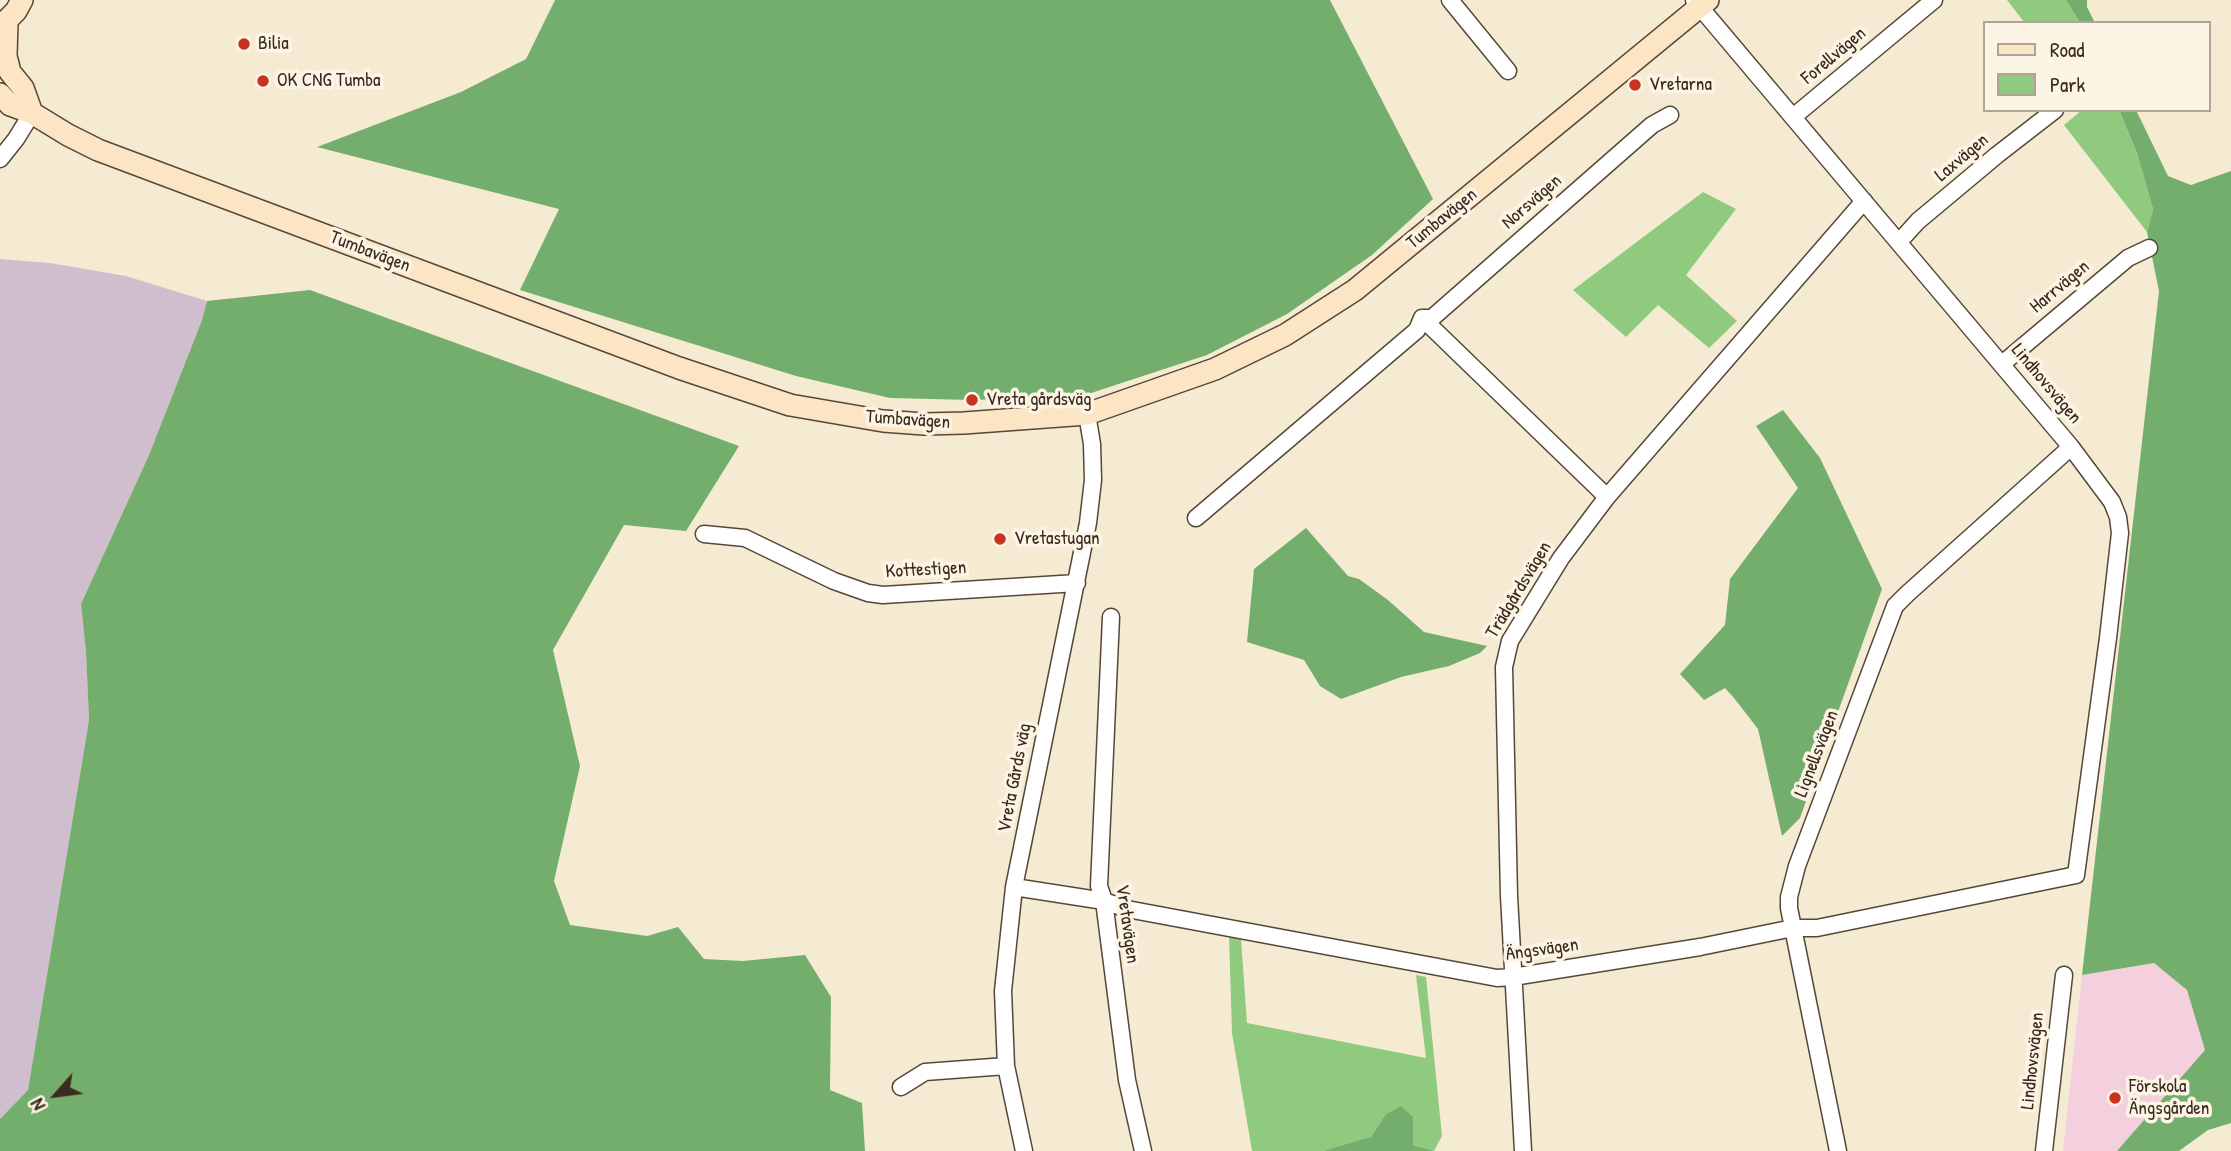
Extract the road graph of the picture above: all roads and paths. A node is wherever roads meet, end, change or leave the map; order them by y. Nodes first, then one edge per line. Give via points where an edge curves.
1 (22, 0) edge
2 (1450, 0) edge
3 (1934, 0) edge
4 (1701, 2) edge
5 (3, 24) edge
6 (1508, 71) dead end
7 (0, 94) edge
8 (2052, 112) edge
9 (32, 113) junction
10 (1670, 115) dead end
11 (1793, 117) junction
12 (0, 159) edge
13 (1864, 201) junction
14 (1899, 242) junction
15 (2149, 248) dead end
16 (1422, 318) junction
17 (2002, 364) junction
18 (1087, 414) junction
19 (2071, 447) junction
20 (1607, 497) junction
21 (1196, 518) dead end
22 (704, 534) dead end
23 (1077, 583) junction
24 (1111, 617) dead end
25 (2076, 875) joint
26 (1014, 887) junction
27 (1104, 901) junction
28 (1793, 928) junction
29 (2064, 975) dead end
30 (1513, 977) junction
31 (1006, 1066) junction
32 (901, 1087) dead end
33 (1024, 1151) edge
34 (1143, 1151) edge
35 (1524, 1151) edge
36 (1838, 1151) edge
37 (2044, 1151) edge

1 - 5 main road
2 - 6 street
3 - 11 street, Forellvägen
4 - 11 street, Lindhovsvägen
4 - 18 main road, Tumbavägen via 1355,290 1285,335 1215,369
5 - 9 main road via 10,72 23,88
7 - 9 main road, Tumbavägen via 10,105
8 - 14 street, Laxvägen via 1918,221
9 - 12 street
9 - 18 main road, Tumbavägen via 98,150 679,368 790,405 924,425
10 - 16 street, Norsvägen via 1652,125 1432,318
11 - 13 street, Lindhovsvägen
13 - 14 street, Lindhovsvägen
13 - 20 street, Trädgårdsvägen
14 - 17 street, Lindhovsvägen
15 - 17 street, Harrvägen via 2128,258
16 - 20 street
16 - 21 street, Norsvägen via 1417,330
17 - 19 street, Lindhovsvägen
18 - 23 street, Vreta Gårds väg via 1093,480
19 - 25 street, Lindhovsvägen via 2112,502 2120,533
19 - 28 street, Lignellsvägen via 1895,606 1797,866 1789,897
20 - 30 street, Trädgårdsvägen via 1544,584 1505,654
22 - 23 street, Kottestigen via 745,538 869,593
23 - 26 street, Vreta Gårds väg
24 - 27 street, Vretavägen via 1099,886
25 - 28 street, Ängsvägen via 1817,928
26 - 27 street, Ängsvägen
26 - 31 street, Vreta Gårds väg via 1003,991
27 - 30 street, Ängsvägen via 1497,978
27 - 34 street, Vretavägen via 1127,1080
28 - 30 street, Ängsvägen
28 - 36 street, Lignellsvägen
29 - 37 street, Lindhovsvägen
30 - 35 street, Trädgårdsvägen
31 - 32 street via 926,1072
31 - 33 street, Vreta Gårds väg

